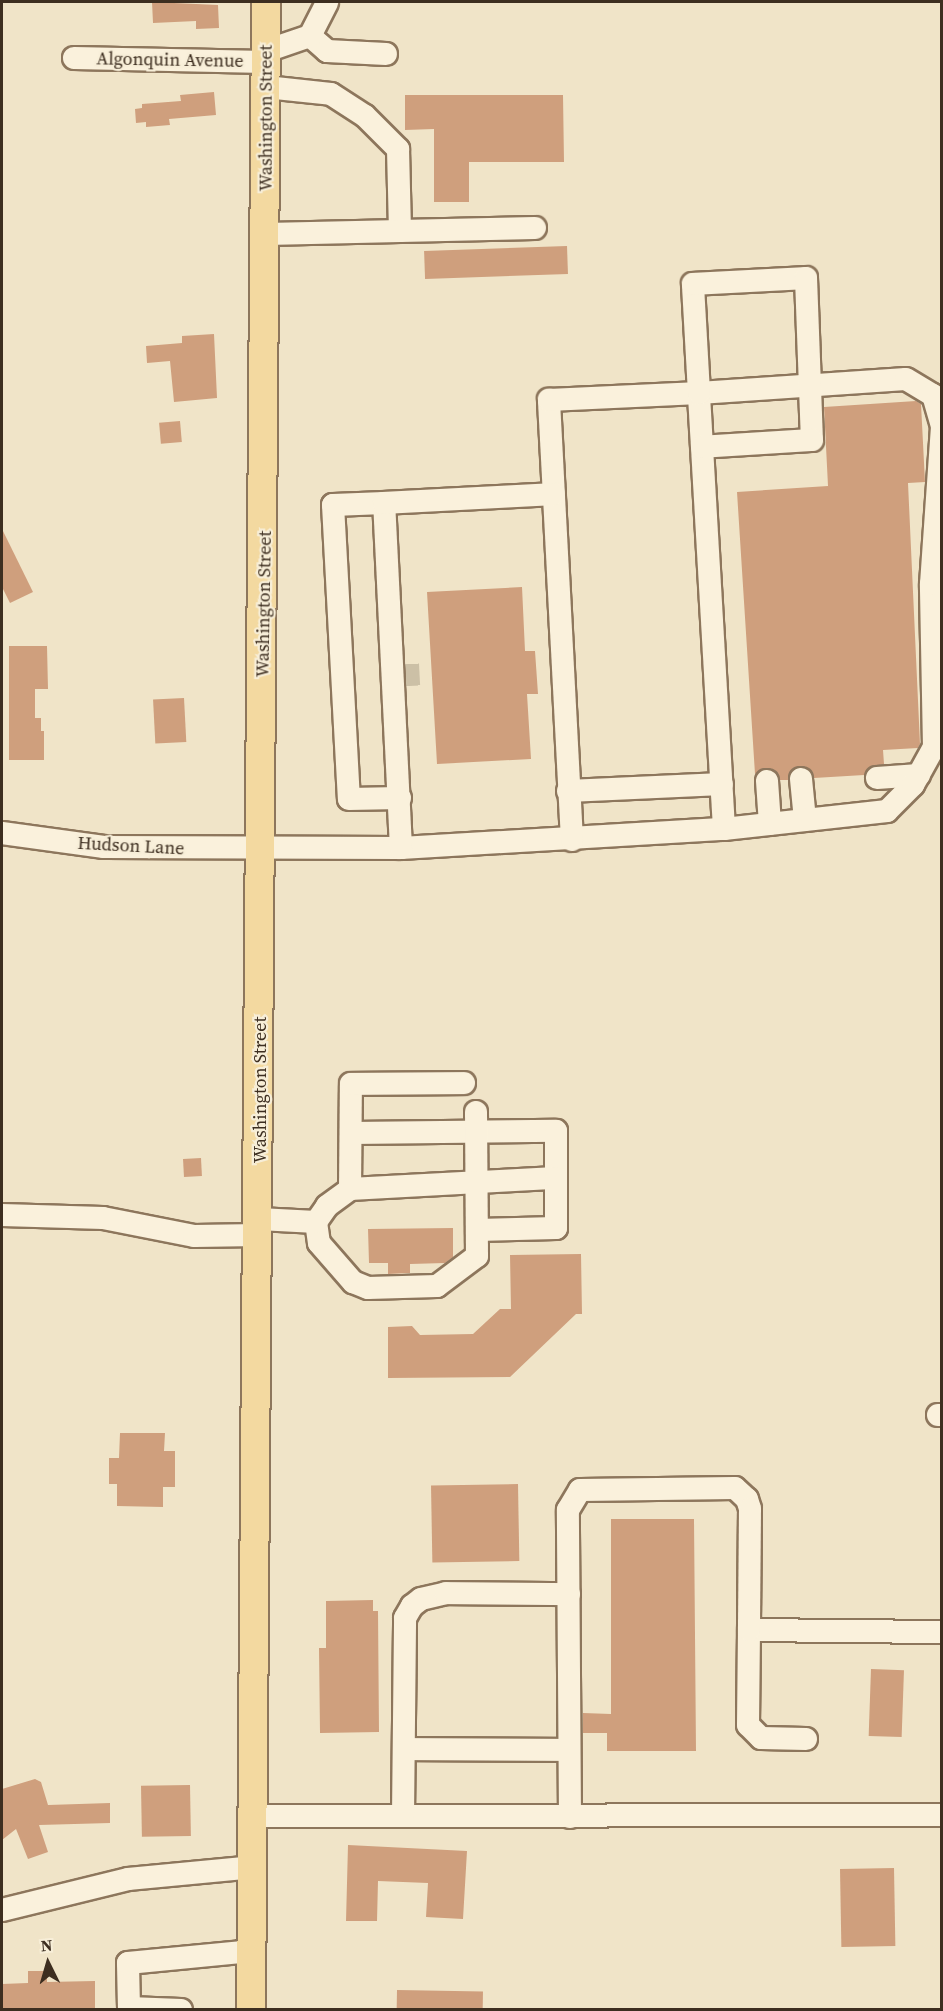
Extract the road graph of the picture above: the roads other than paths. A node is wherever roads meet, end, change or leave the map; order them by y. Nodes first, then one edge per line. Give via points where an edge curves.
1 (266, 2) edge
2 (327, 2) edge
3 (310, 36) junction
4 (386, 54) dead end
5 (75, 58) dead end
6 (266, 67) junction
7 (535, 228) dead end
8 (400, 231) junction
9 (266, 234) junction
10 (810, 384) junction
11 (699, 393) junction
12 (942, 427) edge
13 (702, 447) junction
14 (554, 494) junction
15 (384, 503) junction
16 (391, 636) junction
17 (396, 720) junction
18 (919, 775) junction
19 (877, 778) dead end
20 (801, 779) dead end
21 (767, 781) dead end
22 (722, 784) junction
23 (568, 791) junction
24 (400, 798) junction
25 (805, 820) junction
26 (770, 824) junction
27 (724, 829) junction
28 (2, 833) edge
29 (572, 840) junction
30 (401, 848) junction
31 (262, 850) junction
32 (464, 1083) dead end
33 (476, 1122) junction
34 (351, 1133) junction
35 (556, 1178) junction
36 (476, 1183) junction
37 (350, 1189) junction
38 (2, 1215) edge
39 (260, 1220) junction
40 (316, 1222) junction
41 (477, 1230) junction
42 (569, 1594) junction
43 (749, 1630) junction
44 (942, 1632) edge
45 (806, 1739) dead end
46 (404, 1749) junction
47 (569, 1750) junction
48 (942, 1815) edge
49 (255, 1816) junction
50 (403, 1816) junction
51 (570, 1817) junction
52 (254, 1867) junction
53 (2, 1910) edge
54 (253, 1951) junction
55 (181, 2010) edge
56 (251, 2010) edge

1 - 6 main road, Washington Street
2 - 3 street
3 - 4 street via 327,51
3 - 6 street
5 - 6 street, Algonquin Avenue
6 - 8 street, Algonquin Avenue via 331,94 365,116 398,149
6 - 9 main road, Washington Street
7 - 8 street
8 - 9 street
9 - 31 main road, Washington Street
10 - 11 street, Hudson Lane
10 - 11 street via 806,278 693,284
10 - 12 street, Hudson Lane via 906,379 933,395
10 - 13 street via 812,440
11 - 13 street
11 - 14 street, Hudson Lane via 549,399
12 - 18 street, Hudson Lane via 932,625 934,747
13 - 22 street
14 - 15 street
14 - 23 street
15 - 16 street
15 - 24 street via 333,505 348,799
16 - 17 street
16 - 17 street via 408,675 409,695
17 - 24 street
18 - 19 street
18 - 25 street, Hudson Lane via 887,811
20 - 25 street
21 - 26 street
22 - 23 street
22 - 27 street
23 - 29 street
24 - 30 street
25 - 26 street, Hudson Lane
26 - 27 street, Hudson Lane
27 - 29 street, Hudson Lane
28 - 31 street, Hudson Lane via 104,847
29 - 30 street, Hudson Lane
30 - 31 street, Hudson Lane
31 - 39 main road, Washington Street
32 - 34 street via 351,1084
33 - 34 street
33 - 35 street via 556,1131
33 - 36 street
34 - 37 street
35 - 36 street
35 - 41 street via 556,1228
36 - 37 street
36 - 41 street
37 - 40 street via 327,1206
38 - 39 street via 103,1218 194,1236
39 - 40 street
39 - 49 main road, Washington Street
40 - 41 street via 319,1243 353,1282 368,1288 436,1286 477,1256
42 - 43 street via 568,1510 580,1490 735,1488 747,1499 750,1509
42 - 46 street via 446,1593 421,1599 412,1606 405,1618
42 - 47 street
43 - 44 street
43 - 45 street via 748,1725 761,1738
46 - 47 street
46 - 50 street
47 - 51 street
48 - 51 street
49 - 50 street
49 - 52 main road, Washington Street
50 - 51 street
52 - 53 street via 129,1879
52 - 54 main road, Washington Street
54 - 55 street via 128,1963 129,2008
54 - 56 main road, Washington Street

